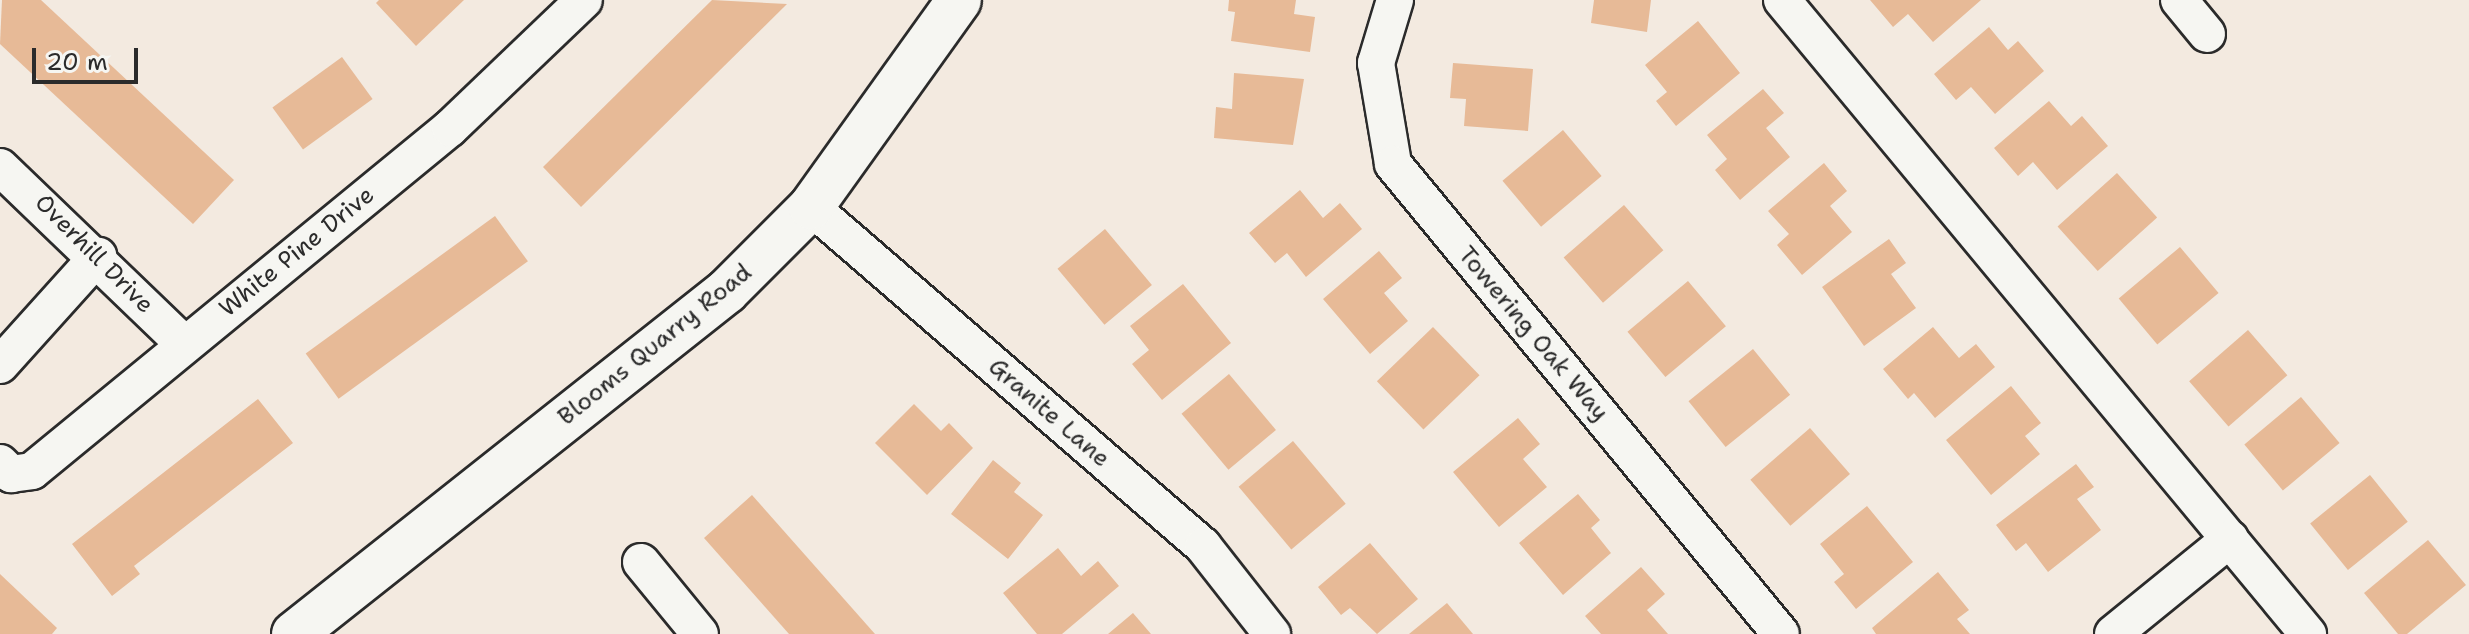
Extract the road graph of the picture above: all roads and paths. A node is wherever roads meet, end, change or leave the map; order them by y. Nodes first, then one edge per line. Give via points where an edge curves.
1 (584, 0) edge
2 (959, 0) edge
3 (1395, 0) edge
4 (1782, 0) edge
5 (2179, 0) edge
6 (2207, 34) dead end
7 (0, 167) edge
8 (811, 207) junction
9 (98, 256) junction
10 (184, 344) junction
11 (0, 365) edge
12 (0, 463) edge
13 (2230, 539) junction
14 (641, 562) dead end
15 (294, 634) edge
16 (700, 634) edge
17 (1272, 634) edge
18 (1781, 634) edge
19 (2113, 634) edge
20 (2308, 634) edge

1 - 10 street, White Pine Drive via 450,128
2 - 8 street, Blooms Quarry Road
3 - 18 street, Towering Oak Way via 1376,63 1393,164
4 - 13 street
5 - 6 street
7 - 9 street, Overhill Drive
8 - 15 street, Blooms Quarry Road via 727,291
8 - 17 street, Granite Lane via 1203,546
9 - 10 street, Overhill Drive
9 - 11 street
10 - 12 street, White Pine Drive via 32,471 11,474
13 - 19 street
13 - 20 street
14 - 16 street

